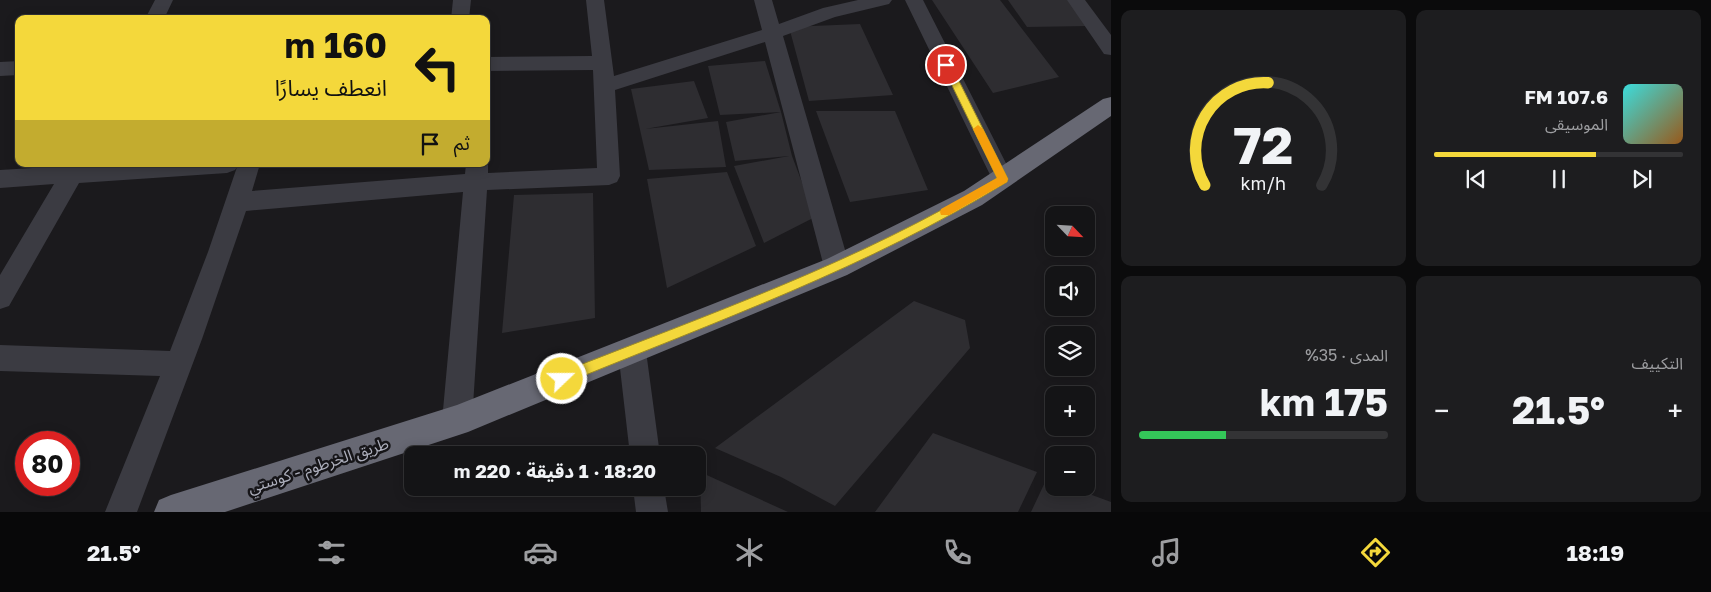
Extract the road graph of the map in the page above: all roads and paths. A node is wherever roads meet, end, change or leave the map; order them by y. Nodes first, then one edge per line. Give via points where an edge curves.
1 (164, 0) edge
2 (462, 0) edge
3 (595, 0) edge
4 (763, 0) edge
5 (883, 0) edge
6 (914, 0) edge
7 (1076, 0) edge
8 (156, 15) edge
9 (460, 15) edge
10 (772, 33) junction
11 (1111, 49) edge
12 (602, 63) junction
13 (490, 64) edge
14 (0, 68) edge
15 (15, 68) edge
16 (605, 86) junction
17 (1111, 105) edge
18 (151, 167) edge
19 (247, 167) edge
20 (75, 170) edge
21 (476, 173) edge
22 (0, 179) edge
23 (1003, 179) junction
24 (237, 202) junction
25 (837, 267) junction
26 (0, 298) edge
27 (632, 350) junction
28 (0, 358) edge
29 (178, 364) junction
30 (457, 421) junction
31 (643, 446) edge
32 (649, 496) edge
33 (121, 512) edge
34 (171, 512) edge
35 (652, 512) edge

1 - 8 street
2 - 9 street
3 - 12 street
4 - 10 street
5 - 10 street via 830,12
6 - 23 street
7 - 11 street
10 - 16 street
10 - 25 street
12 - 13 street
12 - 16 street
14 - 15 street
16 - 21 street via 609,176
17 - 23 highway, طريق الخرطوم - كوستي
18 - 20 street
19 - 24 street
20 - 22 street
20 - 26 street
21 - 24 street
21 - 30 street
23 - 25 highway, طريق الخرطوم - كوستي via 973,198
24 - 29 street
25 - 27 highway, طريق الخرطوم - كوستي
27 - 30 highway, طريق الخرطوم - كوستي
27 - 31 street
28 - 29 street
29 - 33 street
30 - 34 highway, طريق الخرطوم - كوستي
32 - 35 street

